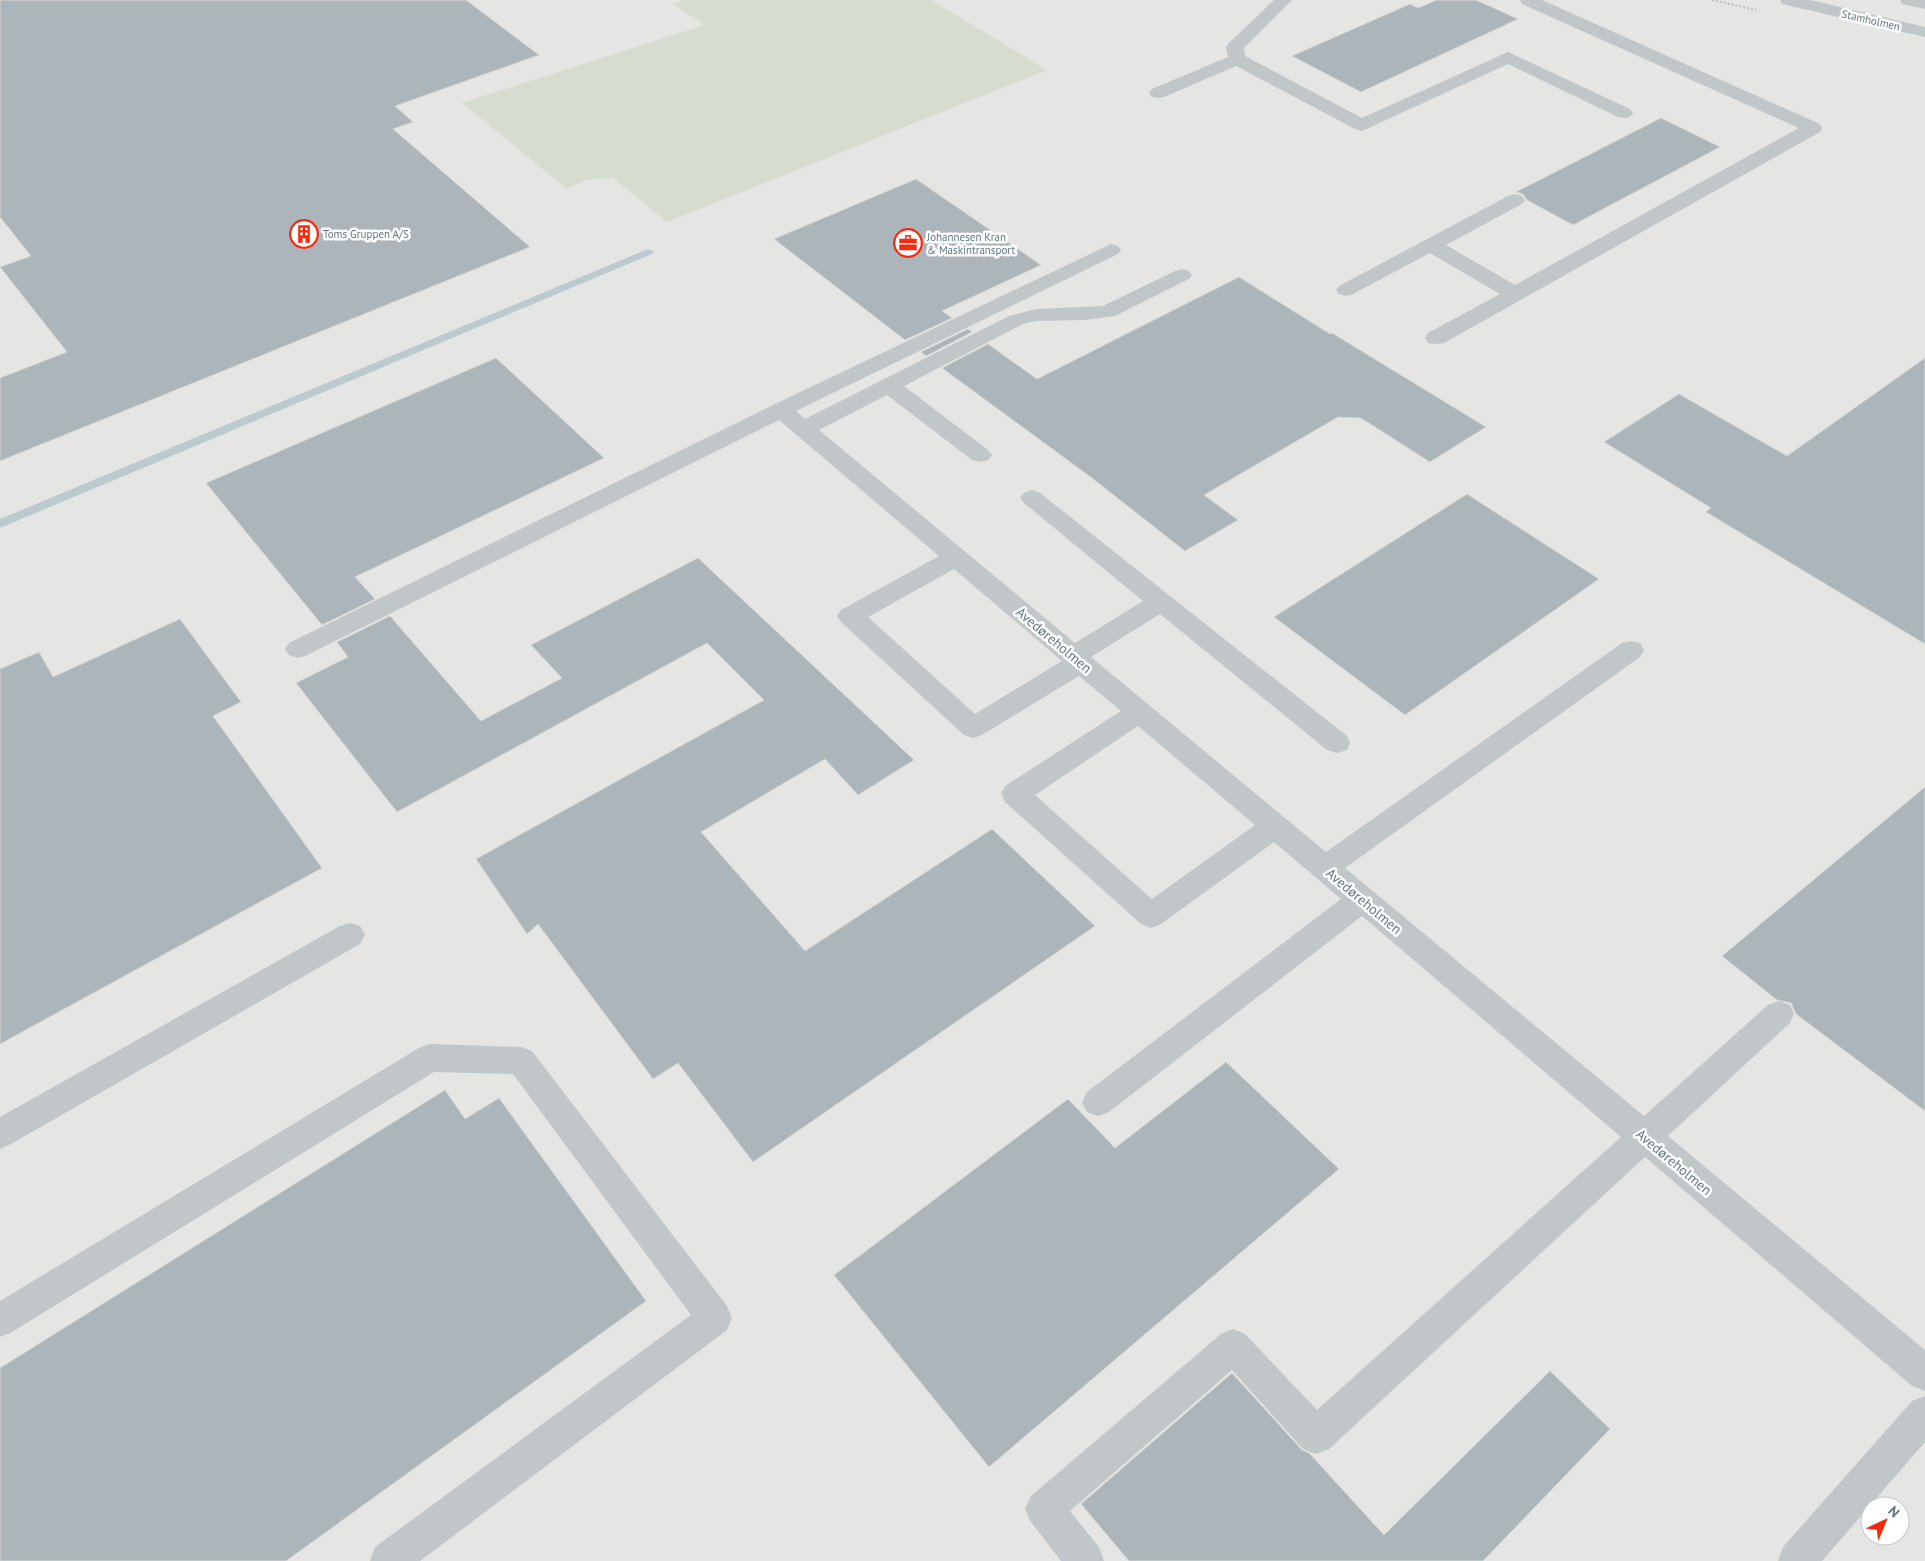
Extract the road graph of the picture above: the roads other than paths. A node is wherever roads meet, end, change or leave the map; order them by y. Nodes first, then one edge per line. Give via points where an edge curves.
1 (1284, 0) edge
2 (1528, 0) edge
3 (1788, 0) edge
4 (1908, 0) edge
5 (1925, 4) edge
6 (1925, 32) edge
7 (1237, 59) junction
8 (1158, 93) dead end
9 (1624, 113) dead end
10 (1515, 200) dead end
11 (1431, 245) junction
12 (1110, 250) dead end
13 (1182, 275) dead end
14 (1346, 290) dead end
15 (1515, 294) junction
16 (1436, 338) dead end
17 (889, 385) junction
18 (781, 410) junction
19 (803, 429) junction
20 (980, 455) dead end
21 (1032, 498) dead end
22 (956, 557) junction
23 (1160, 602) junction
24 (298, 649) dead end
25 (1631, 650) dead end
26 (1077, 659) junction
27 (1140, 712) junction
28 (1337, 743) dead end
29 (1275, 826) junction
30 (1324, 868) junction
31 (1363, 899) junction
32 (350, 935) dead end
33 (1779, 1014) dead end
34 (1098, 1102) dead end
35 (0, 1134) edge
36 (1644, 1137) junction
37 (0, 1320) edge
38 (1925, 1373) edge
39 (1925, 1414) edge
40 (389, 1561) edge
41 (1085, 1561) edge
42 (1797, 1561) edge

1 - 7 street via 1235,47
2 - 15 street via 1813,128
3 - 6 street, Stamholmen
4 - 5 street
7 - 8 street
7 - 9 street via 1362,125 1508,57
10 - 11 street
11 - 14 street
11 - 15 street
12 - 18 street
13 - 17 street via 1108,312 1036,315 1016,320
15 - 16 street
17 - 19 street
17 - 20 street
18 - 19 street, Avedøreholmen
18 - 24 street
19 - 22 street, Avedøreholmen
21 - 23 street
22 - 26 street, Avedøreholmen
22 - 26 street via 850,616 973,728
23 - 26 street
23 - 28 street
25 - 30 street
26 - 27 street, Avedøreholmen
27 - 29 street, Avedøreholmen
27 - 29 street via 1015,794 1151,916
29 - 30 street, Avedøreholmen
30 - 31 street, Avedøreholmen
31 - 34 street
31 - 36 street, Avedøreholmen
32 - 35 street
33 - 36 street
36 - 38 street, Avedøreholmen
36 - 41 street via 1316,1436 1233,1346 1044,1509
37 - 40 street via 430,1058 521,1061 715,1318
39 - 42 street

